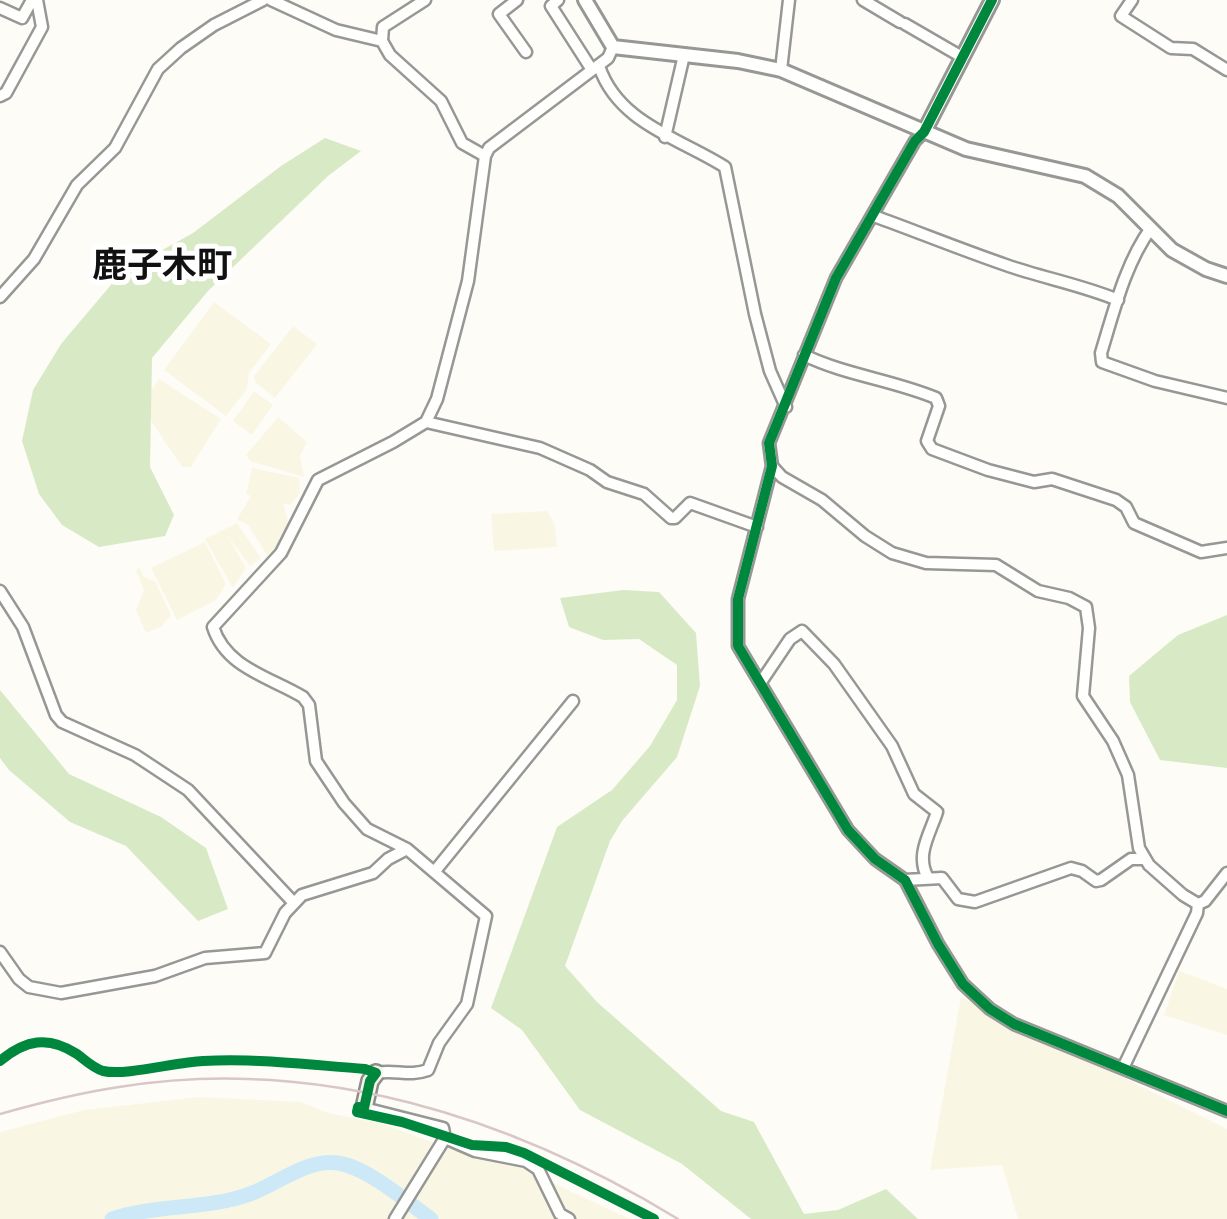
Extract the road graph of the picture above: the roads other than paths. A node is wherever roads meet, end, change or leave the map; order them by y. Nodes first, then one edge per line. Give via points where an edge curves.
1 (35, 0) edge
2 (263, 0) edge
3 (271, 0) edge
4 (426, 0) edge
5 (517, 0) edge
6 (558, 0) edge
7 (789, 0) edge
8 (863, 0) edge
9 (992, 0) edge
10 (1132, 0) edge
11 (589, 1) edge
12 (0, 8) edge
13 (382, 42) junction
14 (613, 46) junction
15 (526, 52) dead end
16 (684, 55) junction
17 (962, 57) junction
18 (596, 68) junction
19 (781, 70) junction
20 (1227, 70) edge
21 (0, 96) edge
22 (924, 132) junction
23 (665, 137) junction
24 (485, 156) junction
25 (874, 216) junction
26 (1151, 228) junction
27 (1227, 276) edge
28 (0, 297) edge
29 (1118, 300) junction
30 (804, 355) junction
31 (1227, 398) edge
32 (786, 406) junction
33 (426, 422) junction
34 (772, 466) junction
35 (757, 527) junction
36 (1227, 548) edge
37 (0, 590) edge
38 (761, 682) junction
39 (573, 702) dead end
40 (407, 850) junction
41 (1144, 858) junction
42 (434, 870) junction
43 (1227, 873) edge
44 (928, 878) junction
45 (905, 880) junction
46 (294, 904) junction
47 (1198, 904) junction
48 (0, 952) edge
49 (1123, 1068) junction
50 (376, 1073) joint
51 (364, 1108) joint
52 (1227, 1110) edge
53 (445, 1138) junction
54 (398, 1214) edge
55 (569, 1219) edge

1 - 12 street via 22,18
1 - 21 street via 42,27
2 - 28 street via 214,25 158,69 115,148 78,185 34,259
3 - 13 street via 336,30
4 - 13 street via 383,27
5 - 15 street via 498,14
6 - 18 street via 551,6
7 - 19 street
8 - 17 street
9 - 17 street
10 - 20 street via 1121,16 1170,48 1193,49
11 - 14 street
13 - 24 street via 441,101 462,143
14 - 16 street
14 - 18 street
16 - 19 street
16 - 23 street
17 - 22 street
18 - 23 street via 621,102
18 - 24 street via 500,137
19 - 22 street
22 - 25 street
22 - 26 street via 966,149 1085,176
23 - 32 street via 725,167 754,314
24 - 33 street via 468,280
25 - 29 street
25 - 30 street via 836,278
26 - 27 street via 1188,260
26 - 29 street
29 - 31 street via 1102,362
30 - 32 street
30 - 36 street via 936,398 927,441 932,449 988,470 1034,482 1052,479 1116,500 1134,523 1201,552
32 - 34 street via 769,444
33 - 35 street via 540,448 644,494 671,518 690,503
33 - 40 street via 318,480 281,553 213,626 218,642 242,664 303,697 320,771 368,829
34 - 35 street
34 - 41 street via 892,553 926,563 996,566 1038,591 1086,607 1082,696 1128,774
35 - 38 street via 736,632
37 - 46 street via 23,627 62,722 135,755 188,790
38 - 44 street via 802,631 834,664 892,746 914,794 937,812 925,838
38 - 45 street via 848,830
39 - 42 street
40 - 42 street
40 - 46 street via 373,873 302,895
41 - 44 street via 1131,859 1101,880 1071,868 975,902 958,899 942,878
41 - 47 street
42 - 50 street via 486,916 467,1004 428,1070
43 - 47 street
44 - 45 street
45 - 49 street via 953,969 990,1009
46 - 48 street via 266,953 204,958 88,990 61,994 28,987
47 - 49 street
49 - 52 street
50 - 51 main road
51 - 53 street via 443,1128
53 - 54 street
53 - 55 street via 526,1161 546,1179 560,1214

